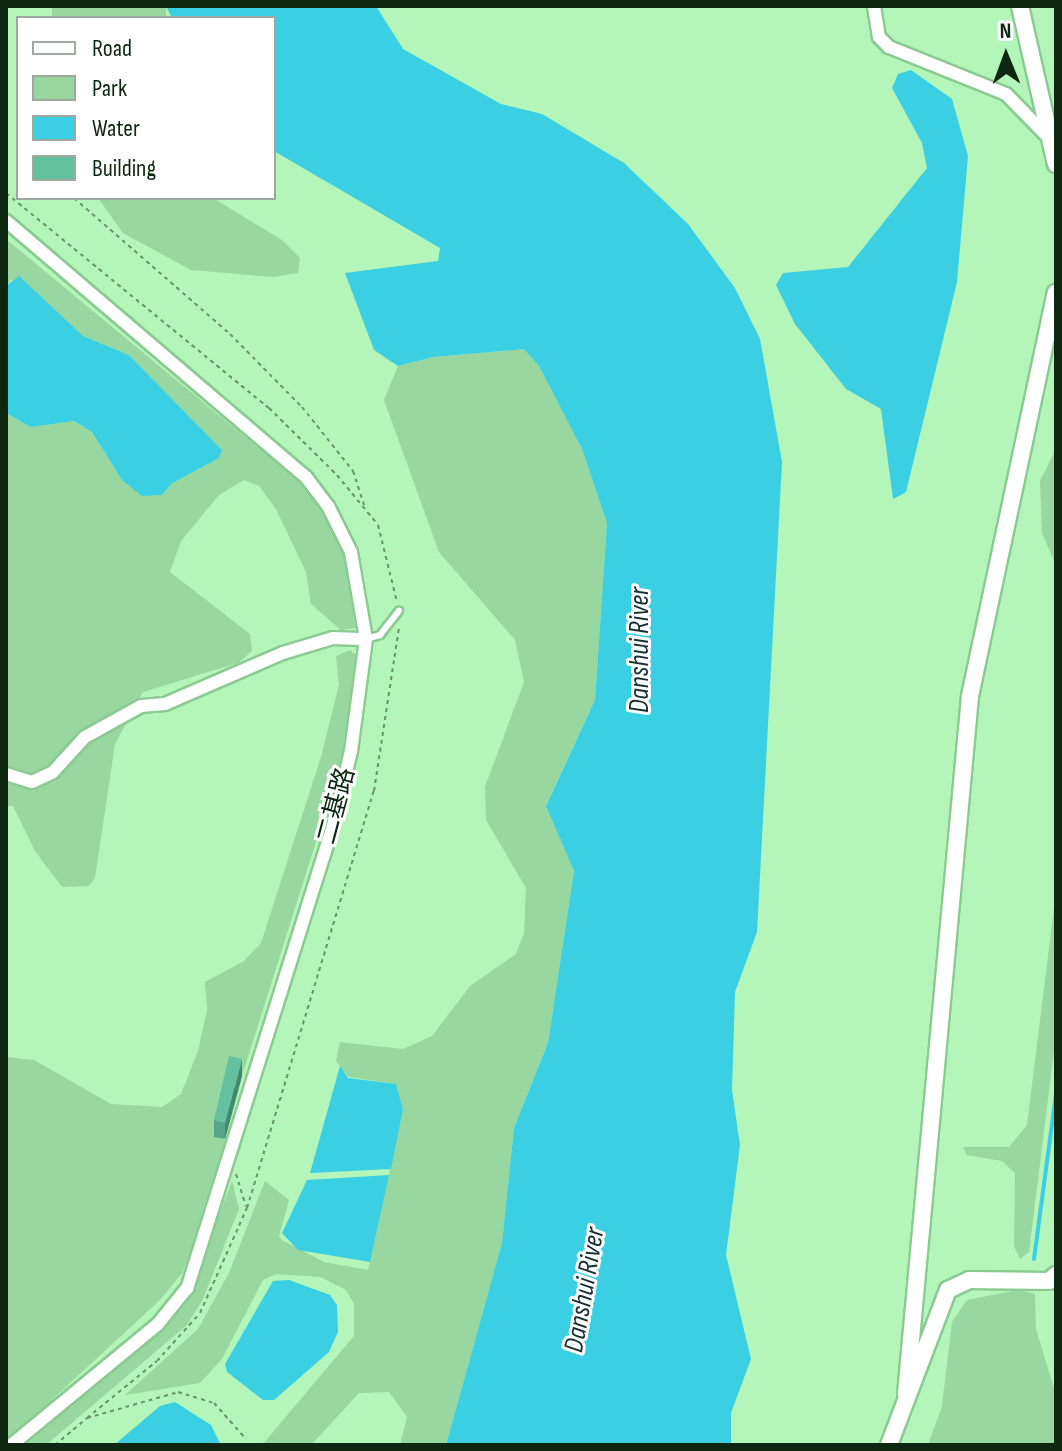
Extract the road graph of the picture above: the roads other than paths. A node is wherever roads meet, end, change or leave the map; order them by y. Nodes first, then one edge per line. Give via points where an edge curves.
1 (874, 6) edge
2 (1020, 6) edge
3 (1049, 138) junction
4 (1056, 164) edge
5 (6, 221) edge
6 (1056, 293) edge
7 (399, 611) road end
8 (366, 639) junction
9 (6, 774) edge
10 (1056, 1275) edge
11 (906, 1394) junction
12 (11, 1445) edge
13 (889, 1445) edge

1 - 3 street via 879,37 889,47 1006,94
2 - 3 street
3 - 4 street
5 - 8 street, 二基路 via 306,477 351,552
6 - 11 street via 970,696
7 - 8 lane via 380,635
8 - 9 street via 333,638 283,653 165,704 141,706 109,721 53,772 32,782
8 - 12 street, 二基路 via 351,751 333,826 198,1264 177,1304 85,1388
10 - 11 street via 1049,1281 969,1280 948,1290
11 - 13 street

